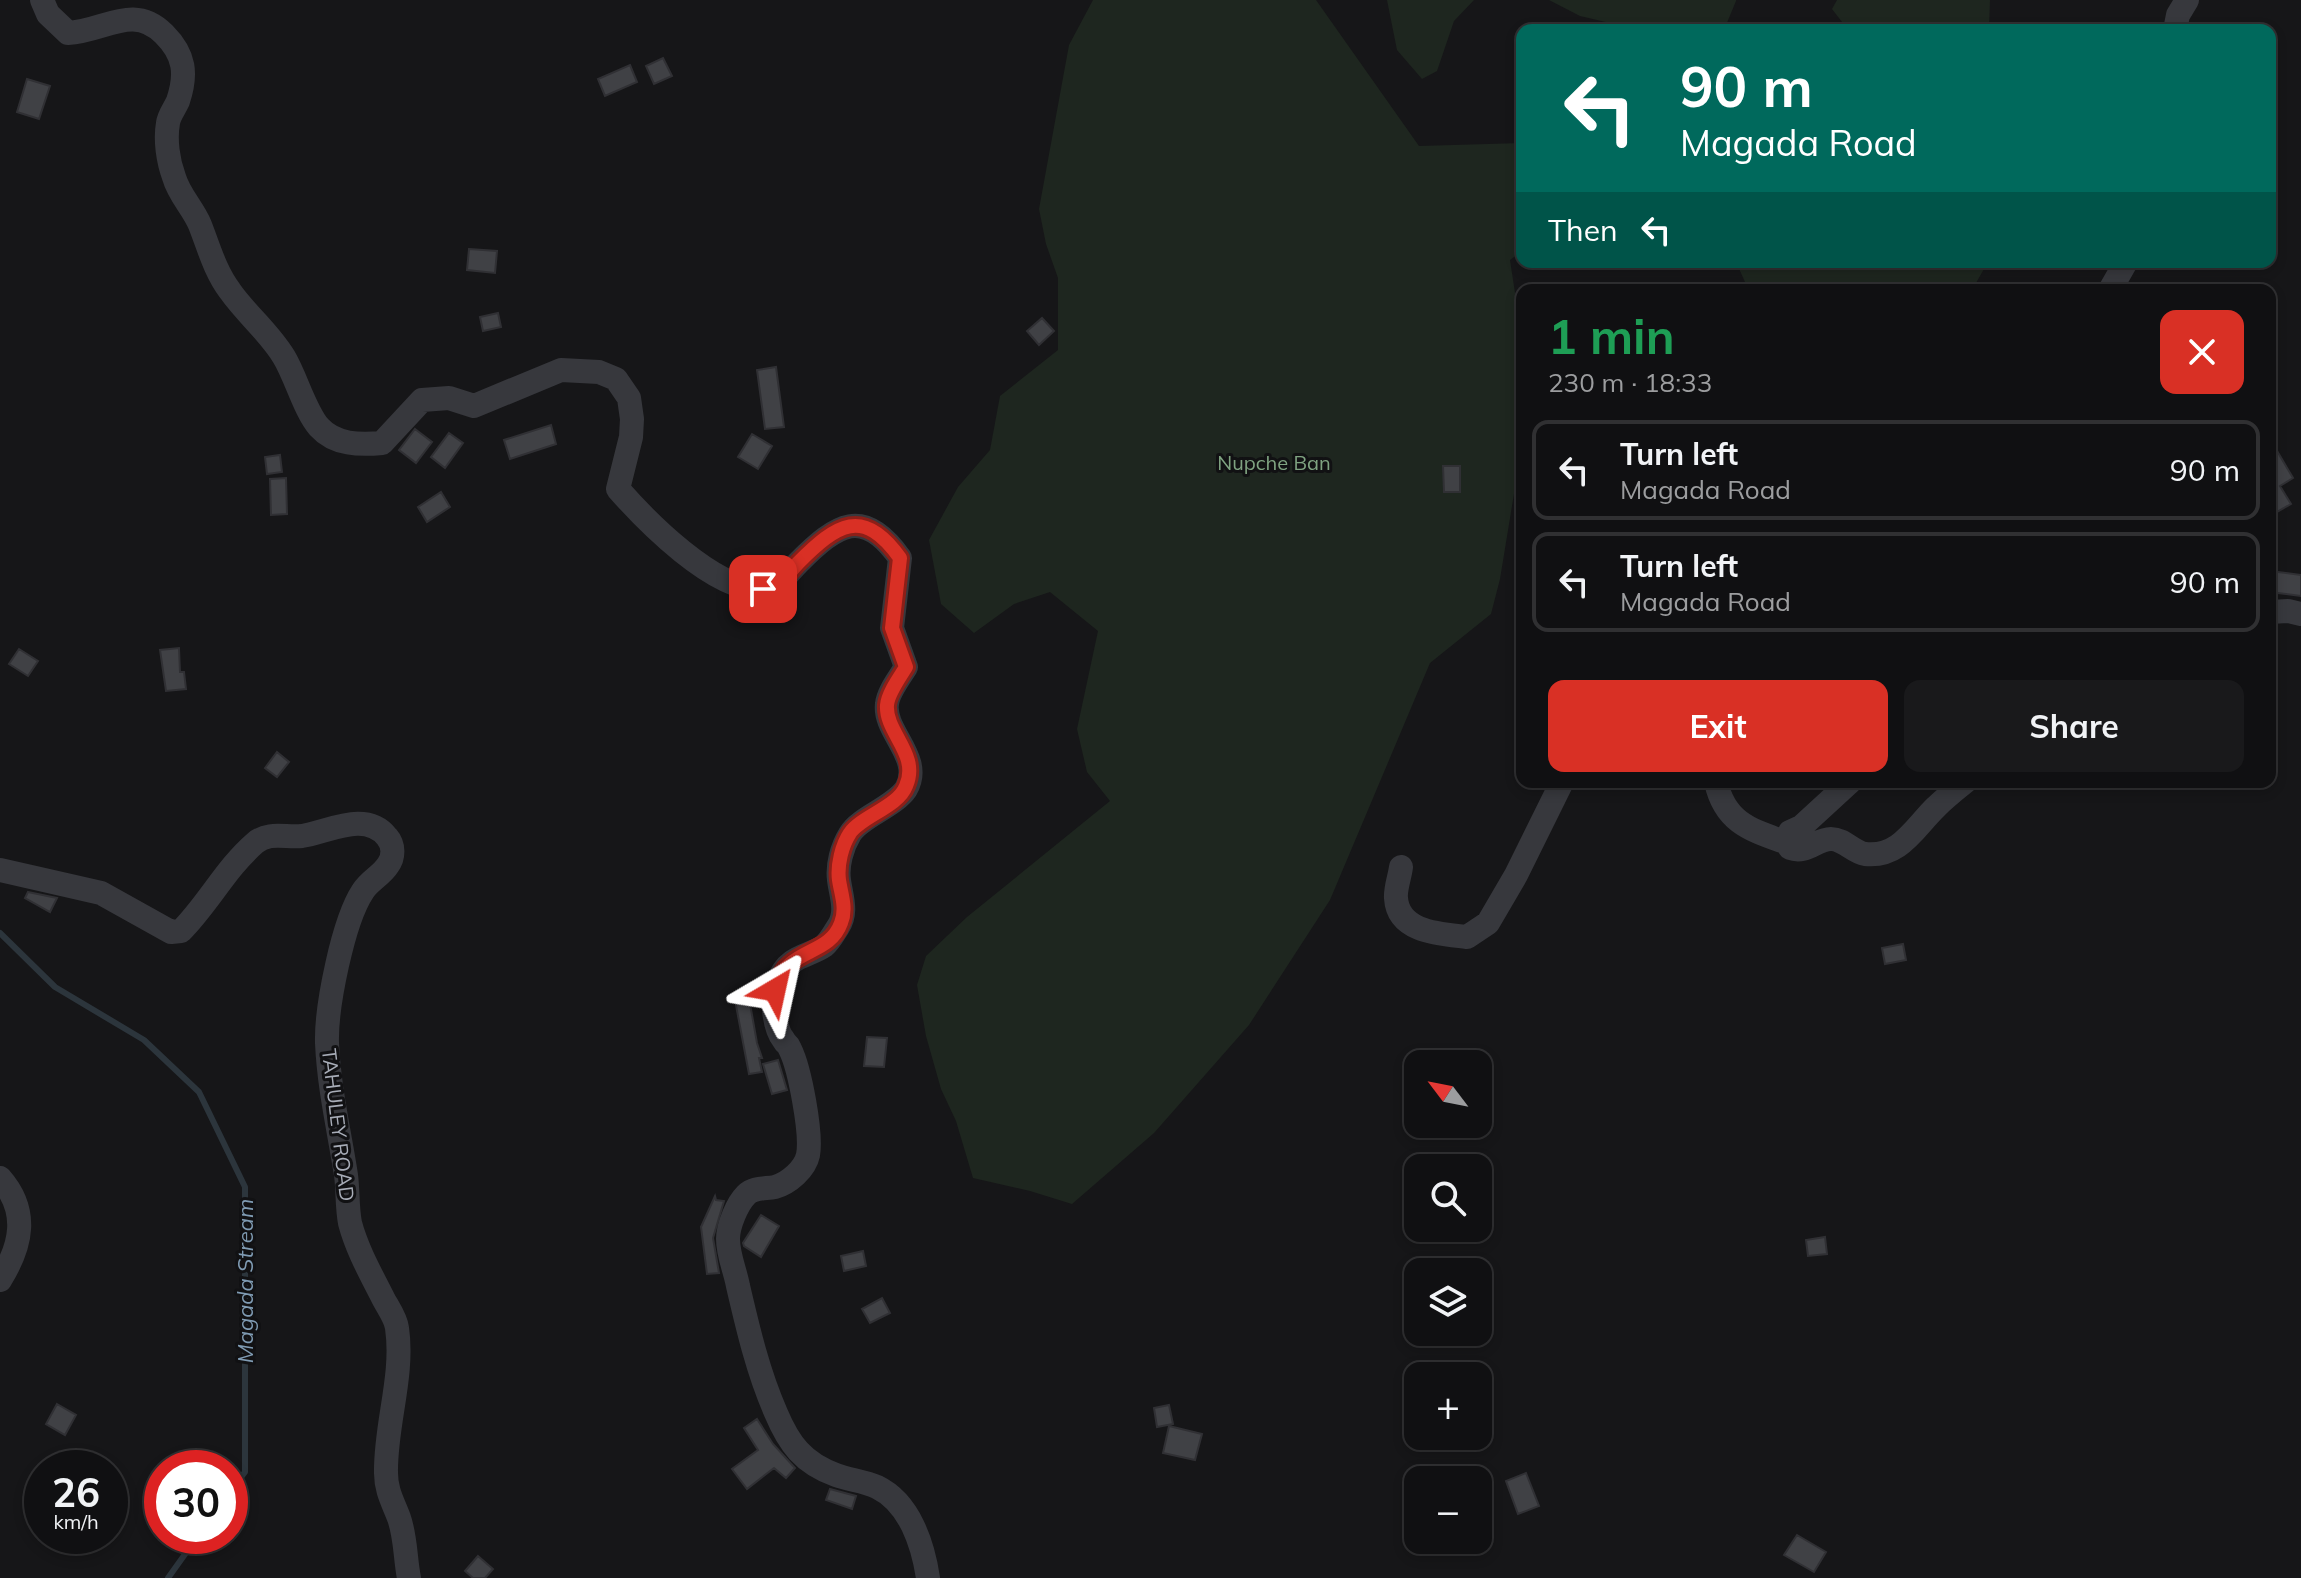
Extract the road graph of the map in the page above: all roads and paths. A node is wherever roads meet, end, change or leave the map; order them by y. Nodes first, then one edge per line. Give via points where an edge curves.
1 (42, 0) edge
2 (2187, 0) edge
3 (2176, 24) edge
4 (2276, 612) edge
5 (2301, 614) edge
6 (1559, 788) edge
7 (1717, 788) edge
8 (1843, 788) edge
9 (1958, 788) edge
10 (1787, 843) junction
11 (1401, 867) dead end
12 (0, 870) edge
13 (0, 1178) edge
14 (0, 1280) edge
15 (409, 1578) edge
16 (928, 1578) edge

1 - 16 street via 68,33 129,17 147,22 175,47 185,73 168,121 174,177 230,292 283,354 320,428 336,440 382,443 422,400 449,398 474,406 561,370 599,372 616,379 629,398 631,437 618,489 665,538 721,577 746,588 781,582 824,540 849,525 866,526 886,539 900,558 892,628 906,667 887,702 910,776 905,790 852,829 843,846 841,923 826,944 781,974 773,1010 797,1070 810,1138 808,1158 785,1182 747,1194 728,1236 756,1362 788,1440 818,1467 878,1487 896,1503 913,1525
2 - 3 street
4 - 5 street
6 - 11 street via 1488,923 1467,937 1419,930 1406,920 1396,900
7 - 10 street via 1732,817
8 - 10 street via 1790,832
9 - 10 street via 1892,850 1861,854 1827,839 1804,850
12 - 15 street, TAHULEY ROAD via 101,893 171,932 181,931 258,841 360,825 375,827 389,838 393,852 388,865 363,889 349,920 327,1040 350,1222 397,1326 386,1470
13 - 14 street via 14,1195 19,1237

